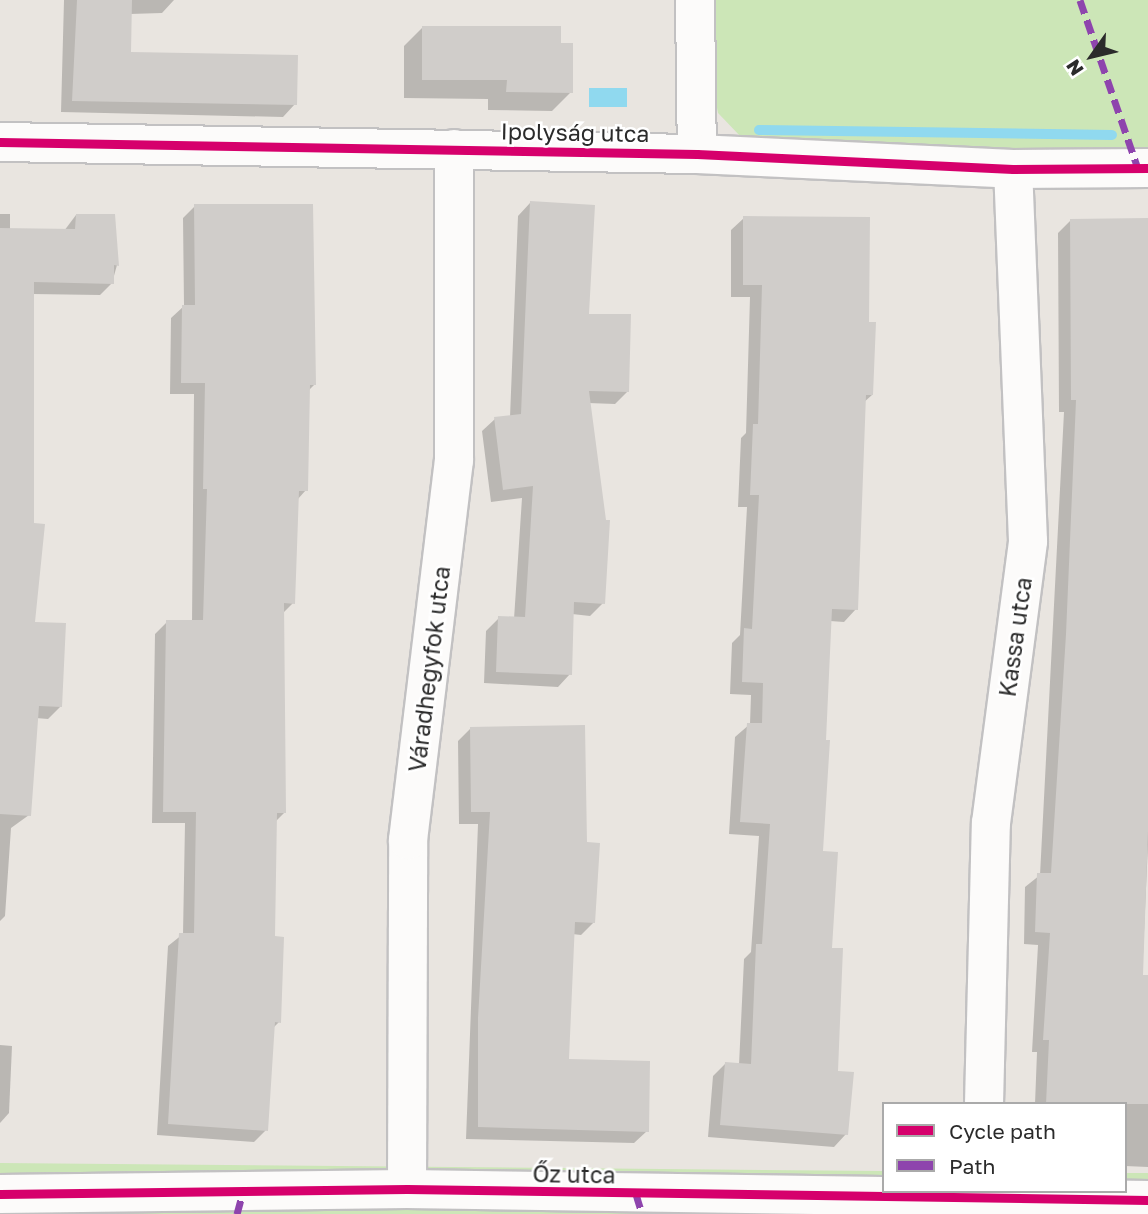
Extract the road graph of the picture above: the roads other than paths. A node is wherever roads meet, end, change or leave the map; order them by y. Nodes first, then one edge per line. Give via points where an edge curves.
1 (695, 0) edge
2 (0, 142) edge
3 (454, 149) junction
4 (697, 154) junction
5 (1148, 168) edge
6 (1013, 169) junction
7 (984, 1102) edge
8 (407, 1189) junction
9 (0, 1194) edge
10 (982, 1194) edge
11 (1148, 1200) edge

1 - 4 street
2 - 3 street, Ipolyság utca
3 - 4 street, Ipolyság utca
3 - 8 street, Váradhegyfok utca via 454,461 408,840
4 - 6 street, Ipolyság utca
5 - 6 street, Ipolyság utca
6 - 7 street, Kassa utca via 1028,541 991,823
8 - 9 street, Őz utca
8 - 10 street, Őz utca
10 - 11 street, Őz utca

